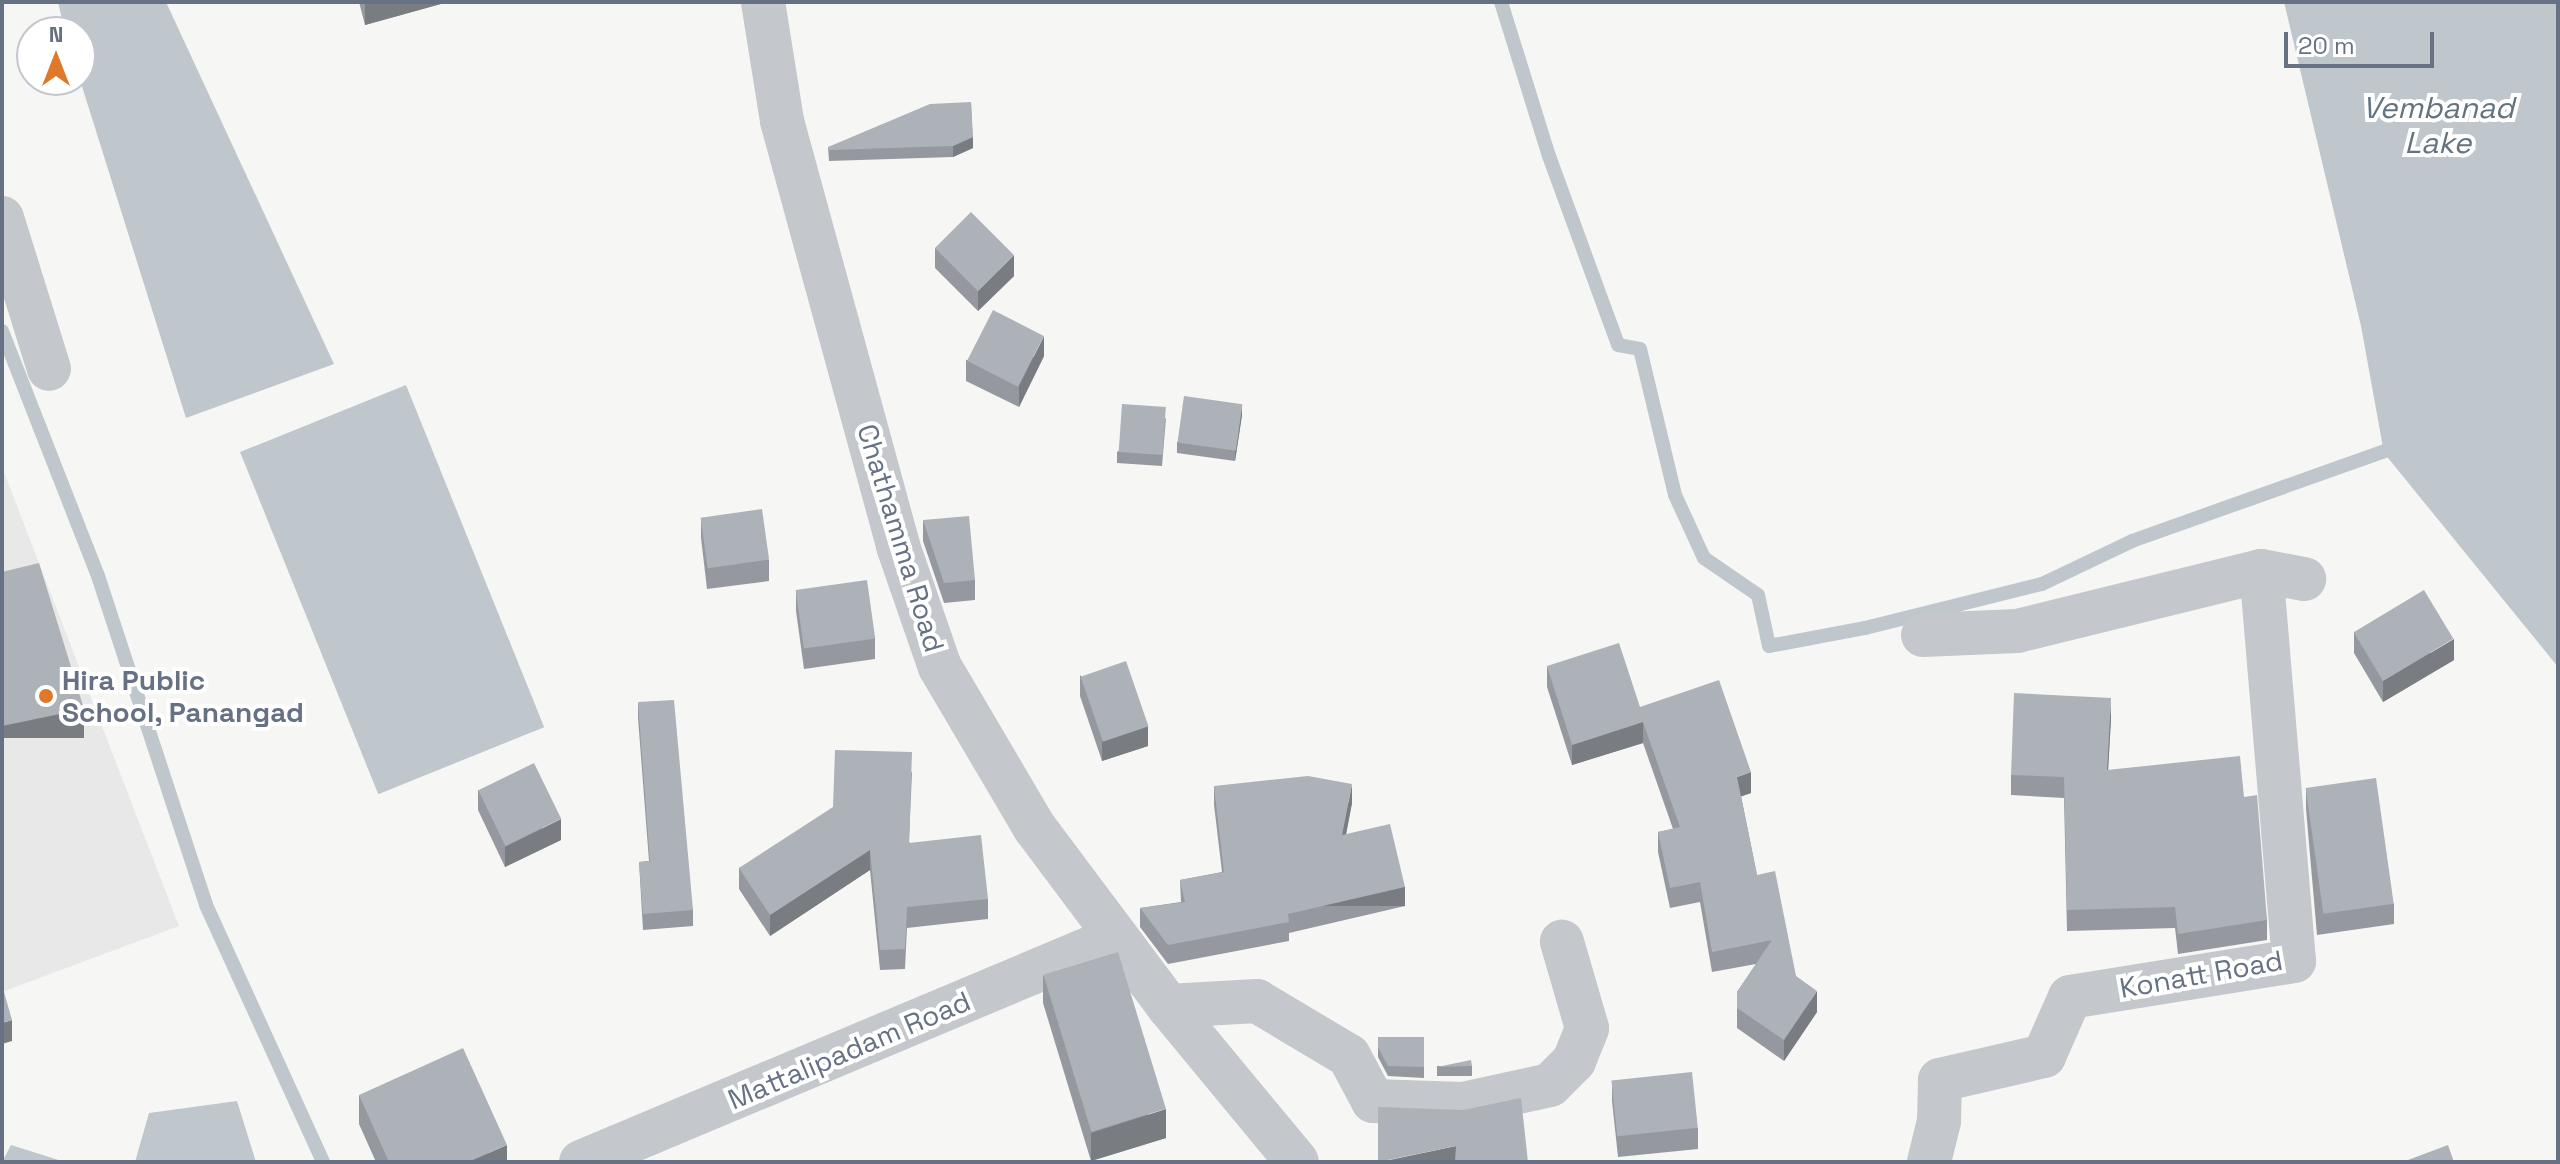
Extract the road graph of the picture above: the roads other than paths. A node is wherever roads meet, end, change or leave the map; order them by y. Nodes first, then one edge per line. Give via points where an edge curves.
1 (763, 2) edge
2 (2, 218) edge
3 (49, 369) dead end
4 (2261, 571) junction
5 (2304, 579) dead end
6 (1923, 635) dead end
7 (1117, 937) junction
8 (1562, 942) dead end
9 (1168, 1006) junction
10 (581, 1162) edge
11 (1297, 1162) edge
12 (1929, 1162) edge

1 - 7 street, Chathamma Road via 782,121 898,546 940,667 1035,828
2 - 3 street
4 - 5 street
4 - 6 street via 2017,631
4 - 12 street, Konatt Road via 2294,961 2070,997 2044,1056 1940,1080 1939,1121
7 - 9 street, Chathamma Road
7 - 10 street, Mattalipadam Road
8 - 9 street via 1587,1028 1574,1061 1550,1085 1463,1104 1373,1101 1349,1056 1257,1001
9 - 11 street, Chathamma Road

